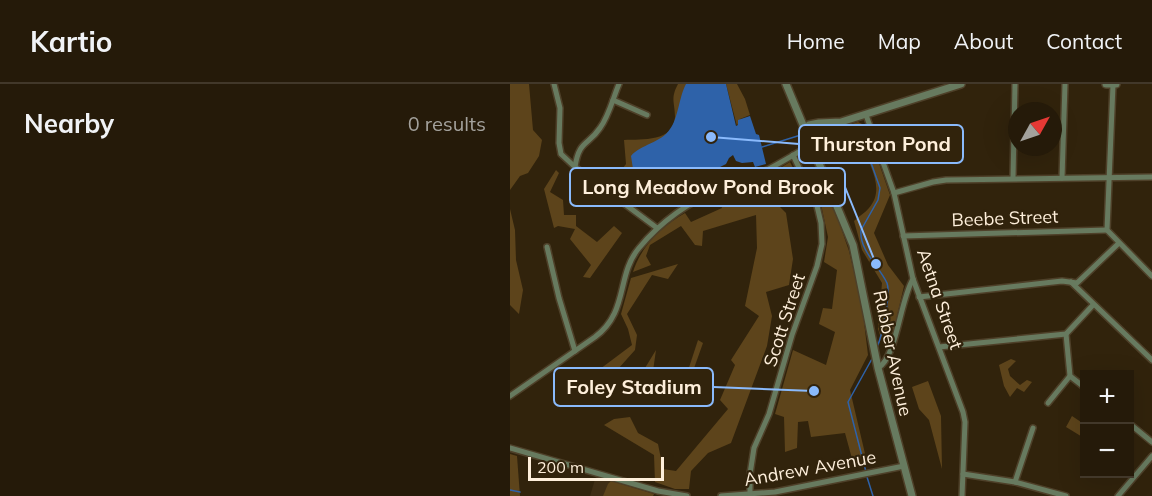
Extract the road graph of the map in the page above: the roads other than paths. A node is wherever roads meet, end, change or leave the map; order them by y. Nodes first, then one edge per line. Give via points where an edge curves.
1 (554, 84) edge
2 (619, 84) edge
3 (786, 84) edge
4 (960, 84) edge
5 (1015, 84) edge
6 (1065, 84) edge
7 (1111, 84) edge
8 (944, 87) edge
9 (613, 100) junction
10 (647, 115) dead end
11 (866, 115) junction
12 (805, 129) junction
13 (810, 142) junction
14 (793, 155) junction
15 (575, 167) junction
16 (1109, 177) junction
17 (1152, 177) edge
18 (1013, 178) junction
19 (1062, 178) junction
20 (894, 194) junction
21 (657, 228) junction
22 (1107, 230) junction
23 (903, 236) junction
24 (1119, 243) junction
25 (547, 247) dead end
26 (1152, 276) edge
27 (913, 279) junction
28 (1071, 282) junction
29 (919, 297) junction
30 (1093, 305) junction
31 (1066, 334) junction
32 (939, 347) junction
33 (575, 351) junction
34 (1152, 360) edge
35 (878, 365) junction
36 (1071, 376) junction
37 (1080, 384) edge
38 (510, 396) edge
39 (1048, 403) dead end
40 (1134, 427) edge
41 (1033, 428) dead end
42 (1152, 442) edge
43 (510, 448) edge
44 (1152, 456) edge
45 (904, 466) junction
46 (963, 474) junction
47 (1015, 482) junction
48 (750, 495) edge
49 (687, 496) edge
50 (721, 496) edge
51 (912, 496) edge
52 (962, 496) edge
53 (1066, 496) edge
54 (1118, 496) edge

1 - 15 street via 560,108 560,151
2 - 9 street
3 - 12 street, Rubber Avenue
4 - 8 street
5 - 18 street
6 - 19 street
7 - 16 street
8 - 11 street
9 - 10 street
9 - 15 street via 600,129 583,144
11 - 12 street via 809,125
11 - 20 street, Aetna Street
12 - 13 street, Rubber Avenue
13 - 14 street
13 - 35 street, Rubber Avenue via 853,245
14 - 21 street via 756,176 692,202
14 - 48 street, Scott Street via 817,206 822,244 775,397 754,448
15 - 21 street
16 - 17 street
16 - 19 street
16 - 22 street
18 - 19 street
18 - 20 street via 933,182
20 - 23 street, Aetna Street
21 - 33 street via 631,261 610,323
22 - 23 street, Beebe Street
22 - 24 street
23 - 27 street, Aetna Street
24 - 26 street
24 - 28 street via 1077,283
25 - 33 street
27 - 29 street, Aetna Street
27 - 35 street via 890,354 884,365
28 - 29 street
28 - 30 street
29 - 32 street, Aetna Street
30 - 31 street
30 - 34 street
31 - 32 street
31 - 36 street
32 - 46 street, Aetna Street via 965,422
33 - 38 street
35 - 45 street, Rubber Avenue
36 - 37 street
36 - 39 street
40 - 42 street
41 - 47 street
43 - 49 street
44 - 54 street
45 - 48 street, Andrew Avenue
45 - 51 street, Rubber Avenue
46 - 47 street
46 - 52 street, Aetna Street
47 - 53 street
48 - 50 street, Andrew Avenue

